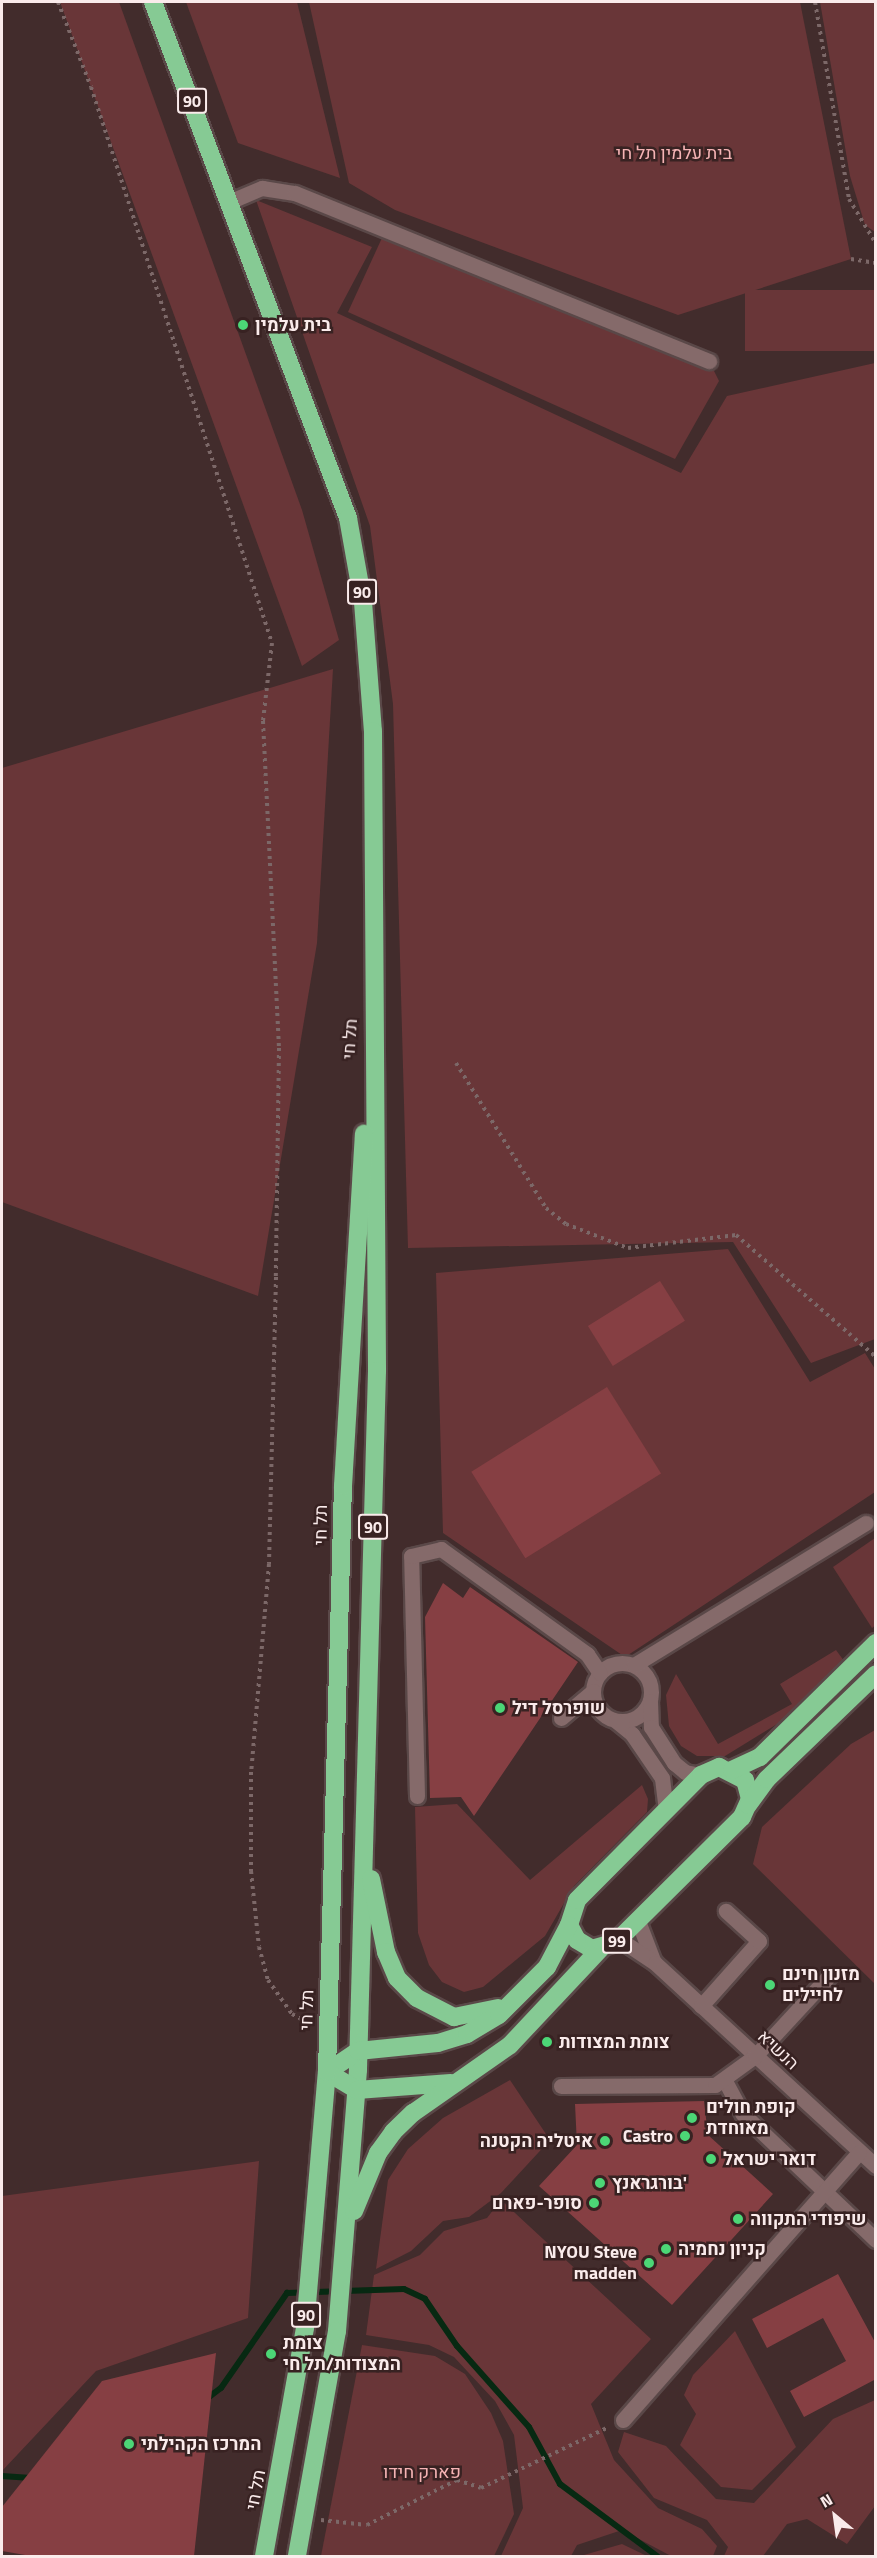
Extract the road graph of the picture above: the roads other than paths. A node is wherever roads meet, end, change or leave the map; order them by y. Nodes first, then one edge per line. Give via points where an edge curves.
1 (153, 2) edge
2 (231, 201) junction
3 (709, 361) dead end
4 (374, 1004) junction
5 (866, 1523) dead end
6 (876, 1642) edge
7 (634, 1665) junction
8 (600, 1673) junction
9 (875, 1675) edge
10 (593, 1691) junction
11 (650, 1701) junction
12 (561, 1718) dead end
13 (616, 1721) junction
14 (732, 1770) junction
15 (701, 1775) junction
16 (417, 1796) dead end
17 (748, 1805) junction
18 (666, 1810) junction
19 (364, 1846) junction
20 (726, 1911) dead end
21 (638, 1921) junction
22 (569, 1925) junction
23 (619, 1939) junction
24 (600, 1949) junction
25 (655, 1963) junction
26 (828, 1977) dead end
27 (514, 2003) junction
28 (701, 2006) junction
29 (358, 2051) junction
30 (755, 2056) junction
31 (327, 2072) junction
32 (470, 2076) junction
33 (724, 2079) junction
34 (561, 2086) dead end
35 (357, 2090) junction
36 (859, 2152) junction
37 (876, 2166) edge
38 (824, 2192) junction
39 (346, 2232) junction
40 (876, 2240) edge
41 (623, 2420) road end
42 (264, 2556) edge
43 (297, 2556) edge

1 - 2 highway, 90
2 - 3 street via 262,188 295,194
2 - 4 highway, 90 via 335,481 358,561 373,731
4 - 19 highway, תל חי / 90 via 378,1371
4 - 31 highway, תל חי / 90 via 349,1351
5 - 7 street
6 - 14 highway via 760,1757
7 - 8 street via 614,1664
7 - 11 street via 649,1679
8 - 10 street
8 - 16 street via 587,1654 441,1549 411,1556
9 - 17 highway, 99 via 767,1779
10 - 12 street
10 - 13 street via 599,1710
11 - 13 street via 638,1717
11 - 15 street via 651,1727 674,1763 685,1772
13 - 18 street via 632,1734 662,1778
14 - 15 highway via 719,1767
14 - 17 highway via 745,1780
15 - 18 highway
17 - 21 highway, 99
18 - 22 highway via 577,1900
19 - 27 highway via 386,1952 397,1978 417,1998 454,2016
19 - 29 highway, תל חי / 90
20 - 28 street via 759,1941
21 - 23 highway, 99
21 - 25 street, הנשיא
22 - 24 highway, 99 via 577,1940
22 - 27 highway via 547,1967
23 - 24 highway, 99
23 - 25 street, הנשיא
24 - 32 highway, 99 via 510,2045
25 - 28 street, הנשיא
26 - 30 street
27 - 29 highway via 467,2034 438,2043
28 - 30 street, הנשיא
29 - 31 highway
29 - 35 highway, תל חי / 90
30 - 33 street
30 - 36 street, הנשיא
31 - 35 highway
31 - 42 highway, תל חי / 90 via 305,2327
32 - 35 highway, 99 via 444,2085
32 - 39 highway via 413,2113 393,2132 367,2175
33 - 34 street via 715,2085
33 - 38 street via 743,2114
35 - 39 highway, תל חי / 90
36 - 37 street, הנשיא
36 - 38 street
38 - 40 street
38 - 41 street
39 - 43 highway, תל חי / 90 via 337,2331

